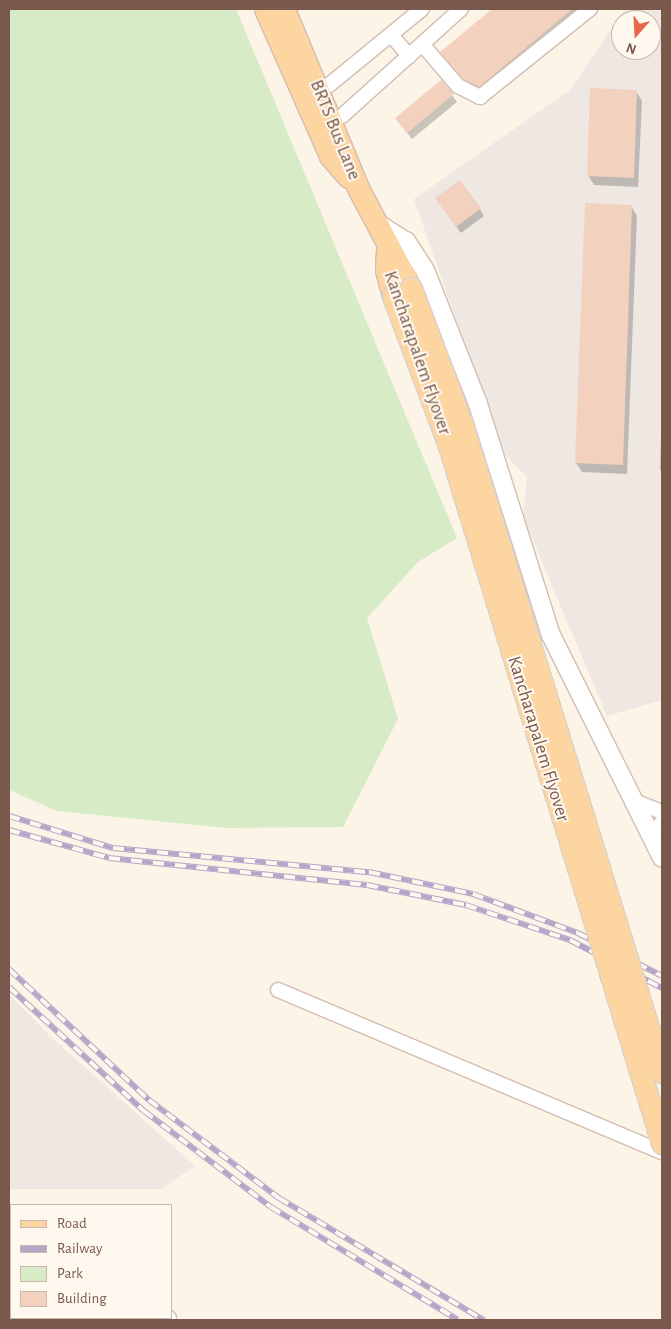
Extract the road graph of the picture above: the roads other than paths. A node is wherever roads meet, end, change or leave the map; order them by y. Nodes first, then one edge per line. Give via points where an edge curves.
1 (265, 9) edge
2 (284, 9) edge
3 (297, 9) edge
4 (422, 9) edge
5 (461, 9) edge
6 (590, 9) edge
7 (391, 35) junction
8 (422, 44) junction
9 (408, 56) junction
10 (329, 85) junction
11 (342, 116) junction
12 (358, 188) junction
13 (374, 222) junction
14 (387, 250) joint
15 (402, 292) junction
16 (639, 803) junction
17 (662, 812) edge
18 (657, 828) edge
19 (662, 858) edge
20 (278, 990) dead end
21 (662, 1072) edge
22 (662, 1143) edge
23 (662, 1152) edge

1 - 12 main road via 330,156
2 - 12 main road, BRTS Bus Lane
3 - 10 main road
4 - 7 street
5 - 8 street
6 - 8 street via 480,97 458,86
7 - 9 street
7 - 10 street
8 - 9 street
9 - 11 street
10 - 11 main road
11 - 12 main road via 354,146
12 - 13 main road, BRTS Bus Lane
13 - 14 main road, BRTS Bus Lane
13 - 16 street via 406,241 425,270 478,404 551,635 587,712
14 - 15 main road, Kancharapalem Flyover
15 - 21 main road, Kancharapalem Flyover, bridge via 463,427
15 - 22 main road, Kancharapalem Flyover, bridge
16 - 17 street
16 - 18 street
18 - 19 street
20 - 23 street

